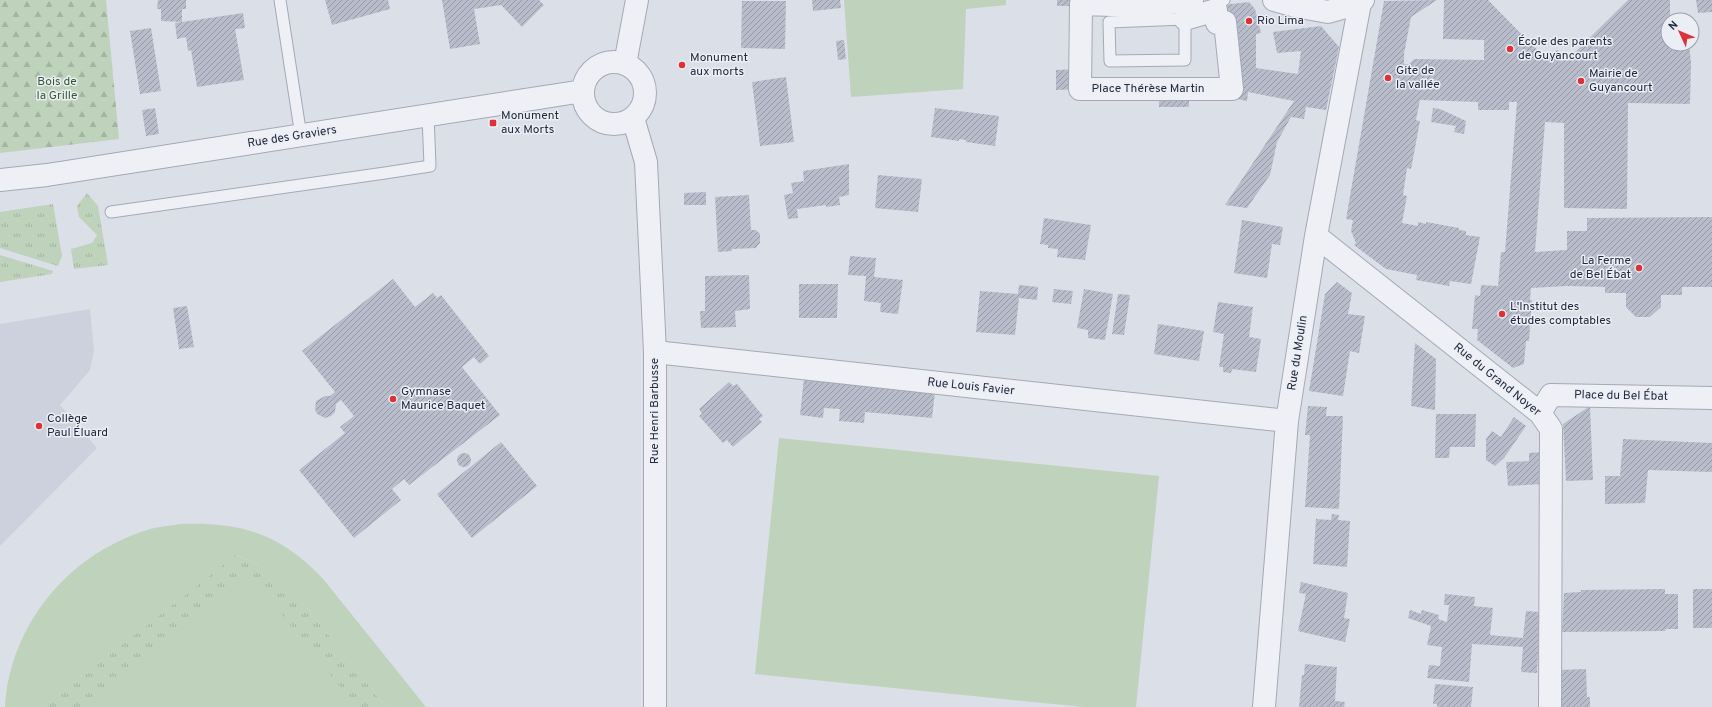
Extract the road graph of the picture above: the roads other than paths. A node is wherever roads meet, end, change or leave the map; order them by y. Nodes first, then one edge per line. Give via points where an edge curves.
1 (280, 0) edge
2 (637, 0) edge
3 (1224, 0) edge
4 (1274, 0) edge
5 (1361, 2) edge
6 (1186, 6) edge
7 (625, 64) junction
8 (584, 91) junction
9 (428, 115) junction
10 (633, 118) junction
11 (301, 136) junction
12 (0, 180) edge
13 (111, 212) dead end
14 (1316, 236) junction
15 (655, 352) junction
16 (1712, 398) edge
17 (1540, 413) junction
18 (1287, 420) junction
19 (655, 707) edge
20 (1264, 707) edge
21 (1550, 707) edge

1 - 11 lane
2 - 7 street
3 - 6 lane, Place Thérèse Martin
4 - 5 street via 1328,12
5 - 14 street, Rue du Moulin
6 - 6 lane, Place Thérèse Martin via 1109,22 1110,61 1185,60
6 - 6 street, Place Thérèse Martin via 1081,4 1080,89 1232,89 1225,22 1218,23 1216,10
7 - 8 street via 606,64 598,67 585,82
7 - 10 street via 639,75 644,84 644,102
8 - 9 street, Rue des Graviers
8 - 10 street via 584,101 588,110 600,120 614,124
9 - 11 street, Rue des Graviers
9 - 13 lane via 430,166
10 - 15 street, Rue Henri Barbusse via 646,162
11 - 12 street, Rue des Graviers
14 - 17 street, Rue du Grand Noyer
14 - 18 street, Rue du Moulin
15 - 18 street, Rue Louis Favier
15 - 19 street, Rue Henri Barbusse
16 - 17 street, Place du Bel Ébat via 1551,395
17 - 21 street, Rue du Grand Noyer via 1551,429
18 - 20 street, Rue du Moulin

